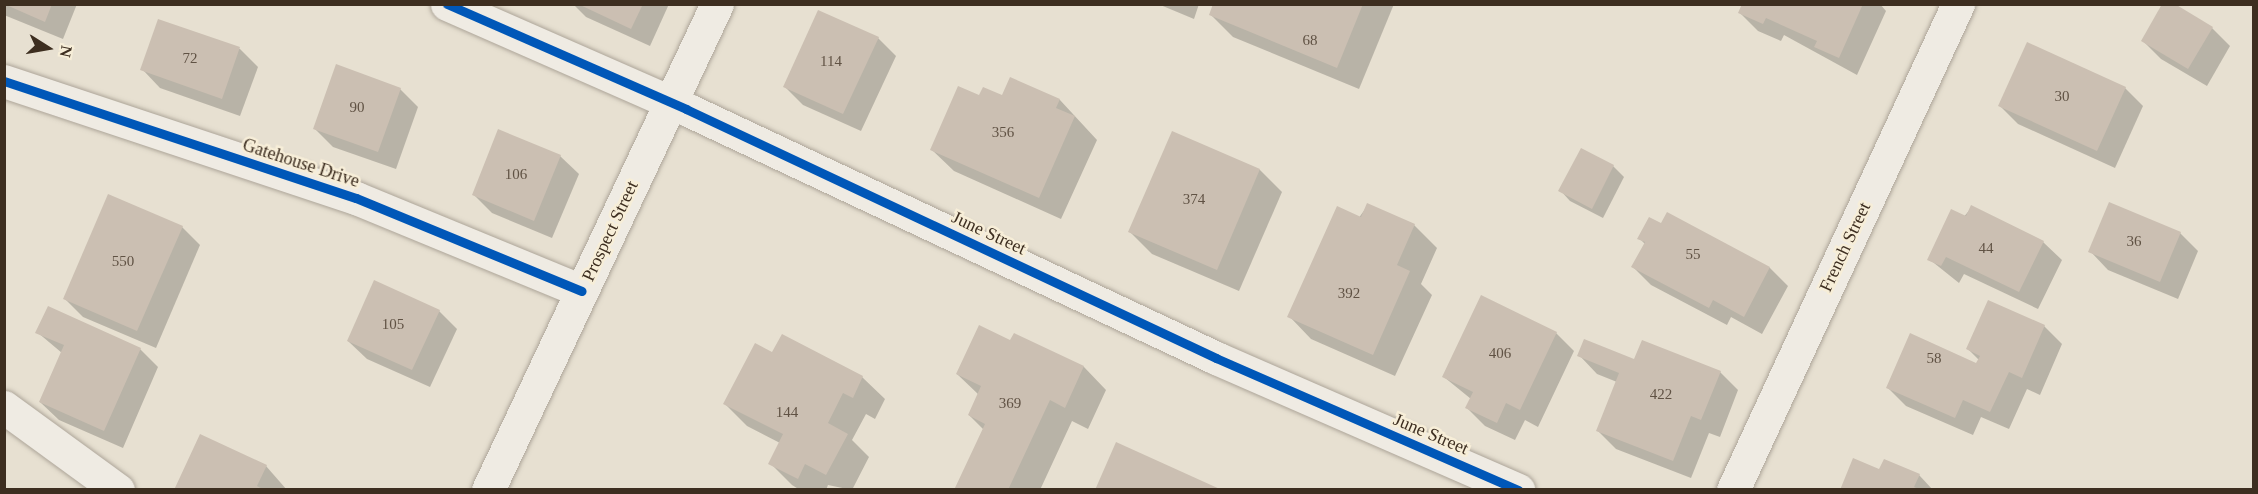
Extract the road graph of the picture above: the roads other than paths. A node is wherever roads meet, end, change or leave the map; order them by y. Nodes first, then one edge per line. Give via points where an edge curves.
1 (447, 4) edge
2 (717, 4) edge
3 (1959, 4) edge
4 (4, 81) edge
5 (671, 103) junction
6 (582, 291) junction
7 (4, 407) edge
8 (118, 489) edge
9 (488, 489) edge
10 (1518, 489) edge
11 (1733, 489) edge

1 - 5 street, June Street
2 - 5 street, Prospect Street
3 - 11 street, French Street
4 - 6 street, Gatehouse Drive via 356,198
5 - 6 street, Prospect Street
5 - 10 street, June Street via 1205,353
6 - 9 street, Prospect Street
7 - 8 street

